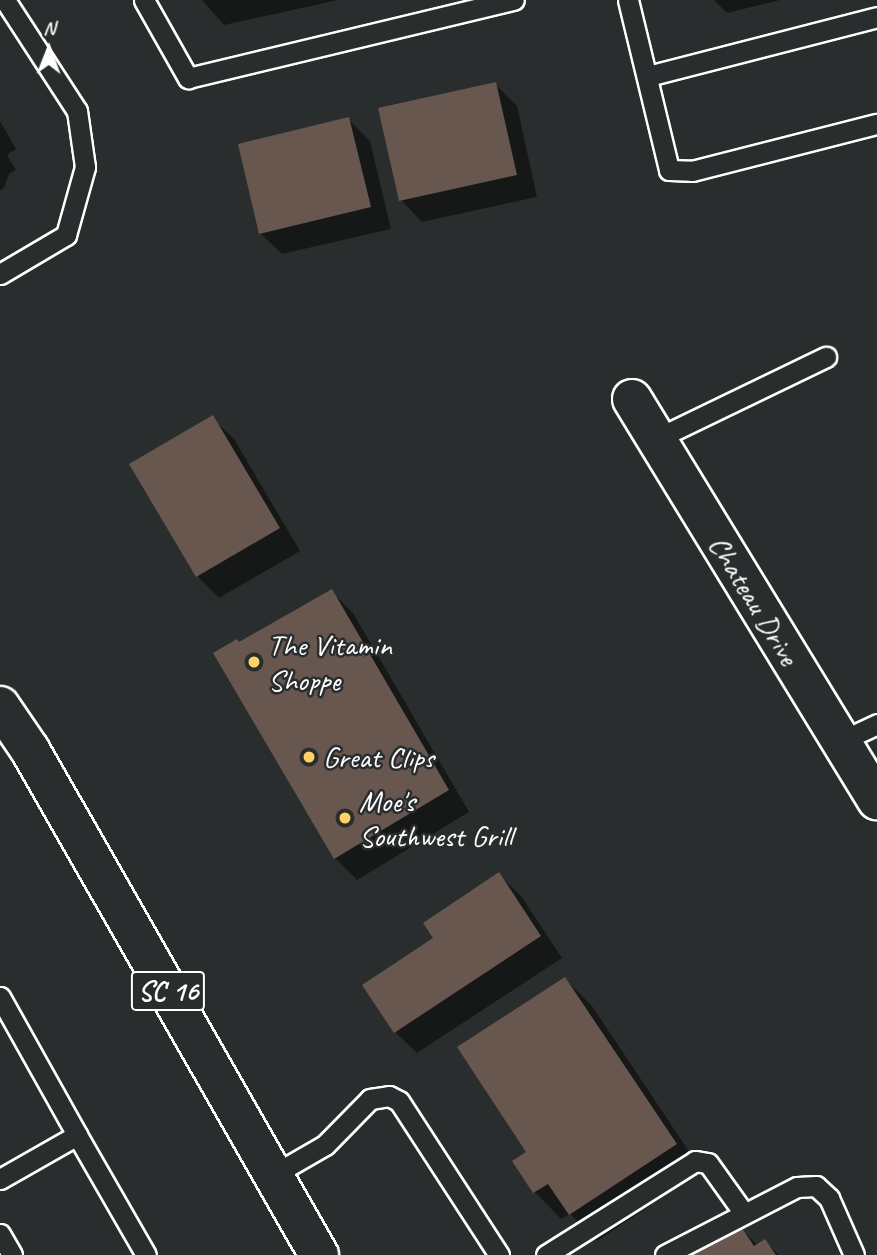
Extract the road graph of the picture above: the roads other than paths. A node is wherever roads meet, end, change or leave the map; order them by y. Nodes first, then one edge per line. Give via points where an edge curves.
1 (5, 0) edge
2 (144, 0) edge
3 (514, 0) edge
4 (628, 0) edge
5 (877, 17) edge
6 (648, 76) junction
7 (877, 124) edge
8 (0, 274) edge
9 (826, 357) dead end
10 (632, 399) dead end
11 (656, 439) junction
12 (5, 723) edge
13 (877, 724) edge
14 (841, 741) junction
15 (877, 800) edge
16 (0, 997) edge
17 (78, 1135) junction
18 (273, 1175) junction
19 (0, 1178) edge
20 (743, 1212) junction
21 (0, 1234) edge
22 (12, 1255) edge
23 (146, 1255) edge
24 (319, 1255) edge
25 (499, 1255) edge
26 (546, 1255) edge
27 (666, 1255) edge
28 (854, 1255) edge

1 - 8 lane via 77,111 85,167 66,235
2 - 3 lane via 188,78
4 - 6 lane
5 - 6 lane
6 - 7 lane via 669,170 692,171
9 - 11 lane
10 - 11 main road, Chateau Drive
11 - 14 main road, Chateau Drive
12 - 18 main road, SC 16
13 - 14 lane
14 - 15 main road, Chateau Drive
16 - 17 lane
17 - 19 lane
17 - 23 lane
18 - 24 main road, SC 16
18 - 25 lane via 325,1145 370,1098 389,1096 399,1101
20 - 26 lane via 708,1163 695,1161
20 - 27 lane
20 - 28 lane via 797,1187 816,1186 829,1198
21 - 22 lane

